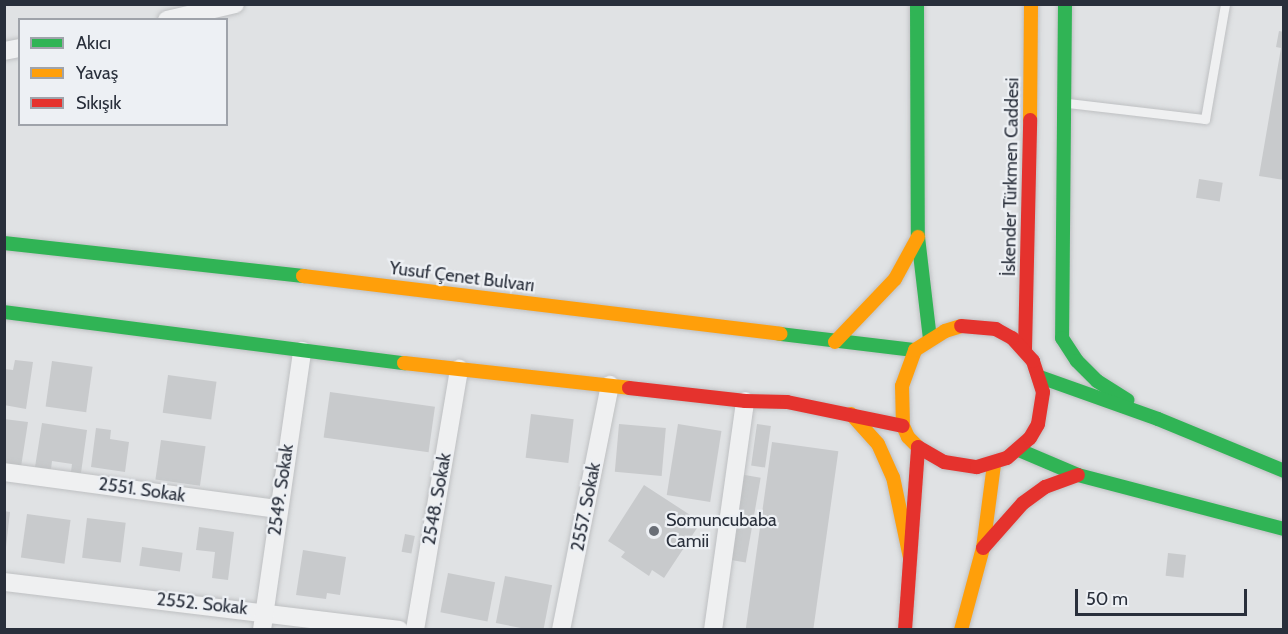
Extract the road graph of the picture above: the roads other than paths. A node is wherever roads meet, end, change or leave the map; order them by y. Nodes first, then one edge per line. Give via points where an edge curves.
1 (235, 4) edge
2 (917, 4) edge
3 (1031, 4) edge
4 (1065, 4) edge
5 (1225, 4) edge
6 (176, 18) edge
7 (1062, 103) junction
8 (918, 237) junction
9 (4, 243) edge
10 (4, 312) edge
11 (930, 339) junction
12 (836, 342) junction
13 (1025, 349) junction
14 (915, 350) junction
15 (302, 351) junction
16 (459, 369) junction
17 (1040, 377) junction
18 (610, 385) junction
19 (745, 401) junction
20 (851, 414) junction
21 (1158, 419) junction
22 (903, 426) junction
23 (918, 447) junction
24 (1019, 450) junction
25 (994, 464) junction
26 (1284, 471) edge
27 (4, 472) edge
28 (1078, 475) junction
29 (279, 508) junction
30 (1284, 529) edge
31 (982, 548) junction
32 (910, 558) junction
33 (4, 582) edge
34 (264, 621) edge
35 (399, 630) edge
36 (415, 630) edge
37 (561, 630) edge
38 (713, 630) edge
39 (905, 630) edge
40 (960, 630) edge

1 - 6 street
2 - 8 main road
3 - 13 main road, İskender Türkmen Caddesi
4 - 7 main road
5 - 7 lane via 1205,118
7 - 21 main road via 1062,338 1077,361 1098,381
8 - 11 main road
8 - 12 main road via 895,279
9 - 12 main road, Yusuf Çenet Bulvarı
10 - 15 main road
11 - 13 main road via 953,328 979,326 996,329
11 - 14 main road
12 - 14 main road, Yusuf Çenet Bulvarı
13 - 17 main road
14 - 22 main road via 902,386
15 - 16 main road
15 - 29 street, 2549. Sokak
16 - 18 main road
16 - 36 street, 2548. Sokak
17 - 21 main road
17 - 24 main road via 1042,408 1038,424
18 - 19 main road
18 - 37 street, 2557. Sokak
19 - 20 main road via 787,402
19 - 38 street
20 - 22 main road
20 - 32 main road via 878,444 893,477
21 - 26 main road
22 - 23 main road
23 - 25 main road via 960,466
23 - 32 main road
24 - 25 main road
24 - 28 main road
25 - 31 main road
27 - 29 street, 2551. Sokak
28 - 30 main road
28 - 31 main road via 1045,487 1023,503
29 - 34 street, 2549. Sokak
31 - 40 main road
32 - 39 main road
33 - 34 street, 2552. Sokak
34 - 35 street, 2552. Sokak

